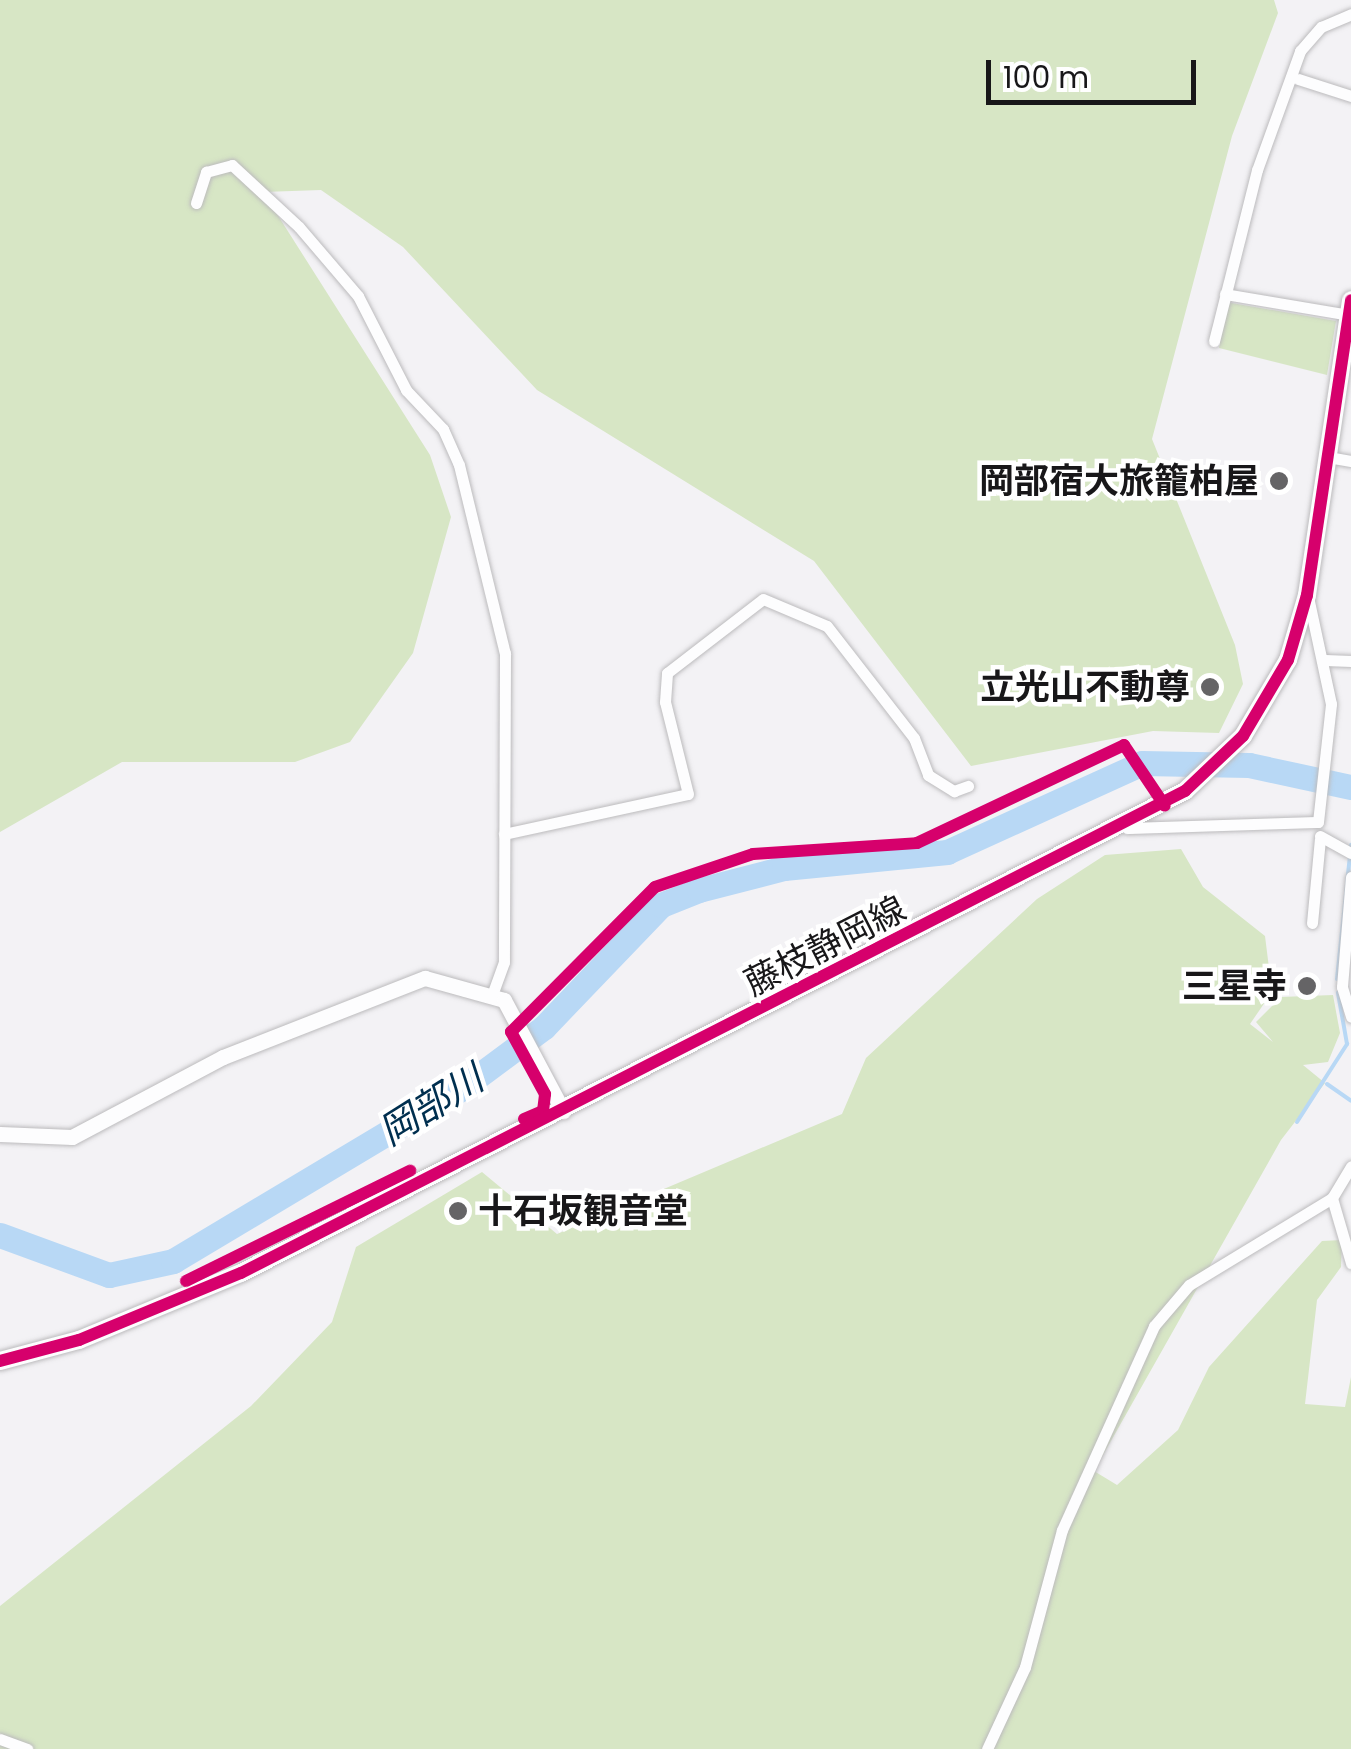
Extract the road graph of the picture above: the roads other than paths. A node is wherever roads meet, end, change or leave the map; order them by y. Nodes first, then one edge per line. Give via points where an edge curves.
1 (1351, 14) edge
2 (1298, 78) junction
3 (1351, 96) edge
4 (196, 203) dead end
5 (1225, 294) junction
6 (1350, 307) edge
7 (1214, 341) dead end
8 (1345, 383) edge
9 (1328, 457) junction
10 (1351, 461) edge
11 (1307, 595) junction
12 (1325, 660) junction
13 (1351, 661) edge
14 (968, 786) dead end
15 (1318, 822) junction
16 (1127, 828) junction
17 (504, 834) junction
18 (1320, 839) junction
19 (1345, 851) edge
20 (1351, 877) edge
21 (1312, 923) dead end
22 (493, 993) junction
23 (1351, 1017) edge
24 (563, 1111) junction
25 (0, 1134) edge
26 (1351, 1166) edge
27 (1332, 1198) junction
28 (1351, 1203) edge
29 (1351, 1263) edge
30 (0, 1361) edge
31 (0, 1739) edge
32 (27, 1749) edge
33 (987, 1749) edge

1 - 2 street via 1306,40
2 - 3 street
2 - 5 street via 1257,170
4 - 17 street via 206,172 232,165 358,296 406,390 443,429 505,652
5 - 6 street
5 - 7 street
6 - 8 main road, 藤枝静岡線
8 - 9 main road, 藤枝静岡線
9 - 10 street
9 - 11 main road, 藤枝静岡線
11 - 12 street
11 - 16 main road, 藤枝静岡線 via 1277,684 1234,746 1199,780
12 - 13 street
12 - 15 street via 1327,762
14 - 17 street via 954,791 928,775 914,738 827,626 763,600 668,673 665,702 688,794
15 - 16 street
15 - 18 street
16 - 24 main road, 藤枝静岡線
17 - 22 street via 504,962
18 - 19 street
18 - 21 street
20 - 23 street via 1342,988
22 - 24 street via 522,1021
22 - 25 street via 438,977 403,983 223,1057 72,1137
24 - 30 main road, 藤枝静岡線 via 176,1302
26 - 27 street
27 - 28 street
27 - 29 street
27 - 33 street via 1189,1285 1154,1326 1062,1530 1025,1667
31 - 32 street

